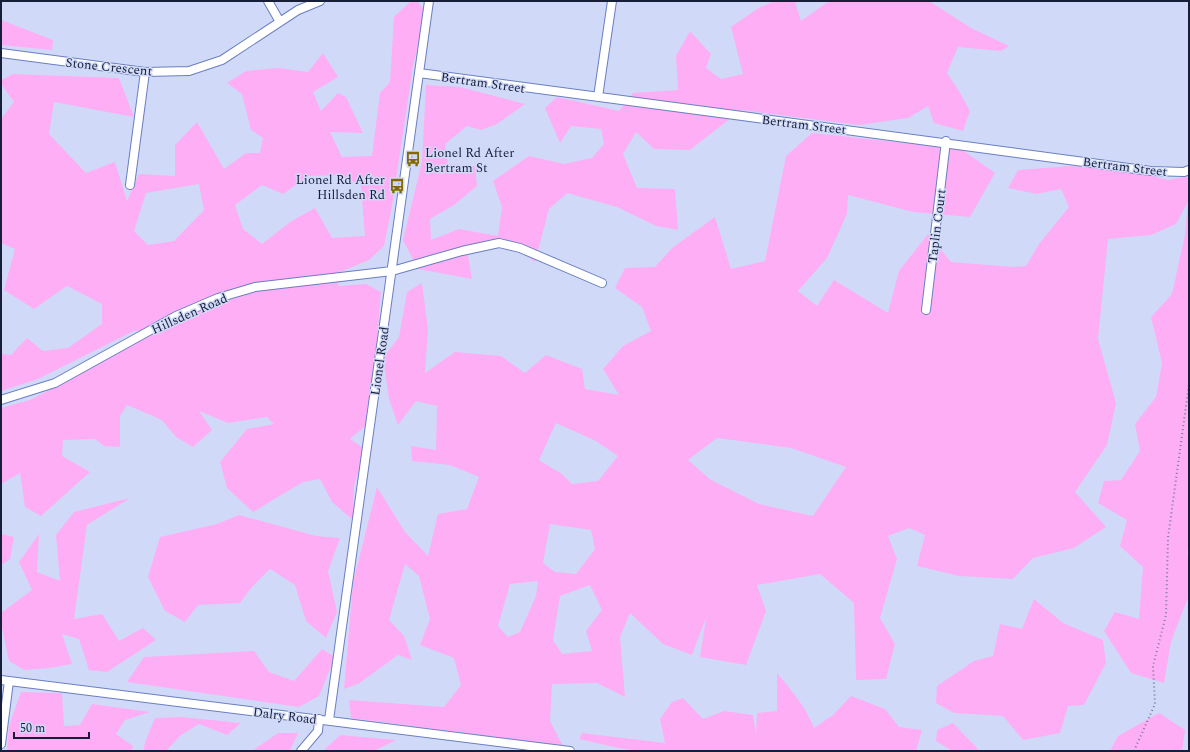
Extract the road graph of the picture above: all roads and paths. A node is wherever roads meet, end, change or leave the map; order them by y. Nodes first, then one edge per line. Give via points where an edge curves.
1 (268, 1) edge
2 (320, 1) edge
3 (429, 1) edge
4 (612, 1) edge
5 (280, 22) junction
6 (1, 53) edge
7 (144, 72) junction
8 (419, 73) junction
9 (598, 98) junction
10 (946, 141) junction
11 (1189, 170) edge
12 (130, 185) dead end
13 (392, 271) junction
14 (602, 283) dead end
15 (926, 310) dead end
16 (1189, 384) edge
17 (1, 400) edge
18 (5, 681) edge
19 (319, 719) junction
20 (329, 720) junction
21 (1, 744) edge
22 (301, 751) edge
23 (570, 751) edge
24 (1134, 751) edge

1 - 5 street
2 - 5 street, Stone Crescent via 298,10
3 - 8 street, Lionel Road
4 - 9 street
5 - 7 street, Stone Crescent via 222,60 189,71
6 - 7 street, Stone Crescent
7 - 12 street
8 - 9 street, Bertram Street
8 - 13 street, Lionel Road
9 - 10 street, Bertram Street
10 - 11 street, Bertram Street via 1151,171
10 - 15 street, Taplin Court
13 - 14 street, Hillsden Road via 499,243 520,248
13 - 17 street, Hillsden Road via 255,287 218,298 176,316 55,383
13 - 20 street, Lionel Road
16 - 24 path via 1168,538 1166,614 1153,666 1155,704
18 - 19 street, Dalry Road
18 - 21 street
19 - 20 street, Dalry Road
19 - 22 street via 318,731
20 - 23 street, Dalry Road

